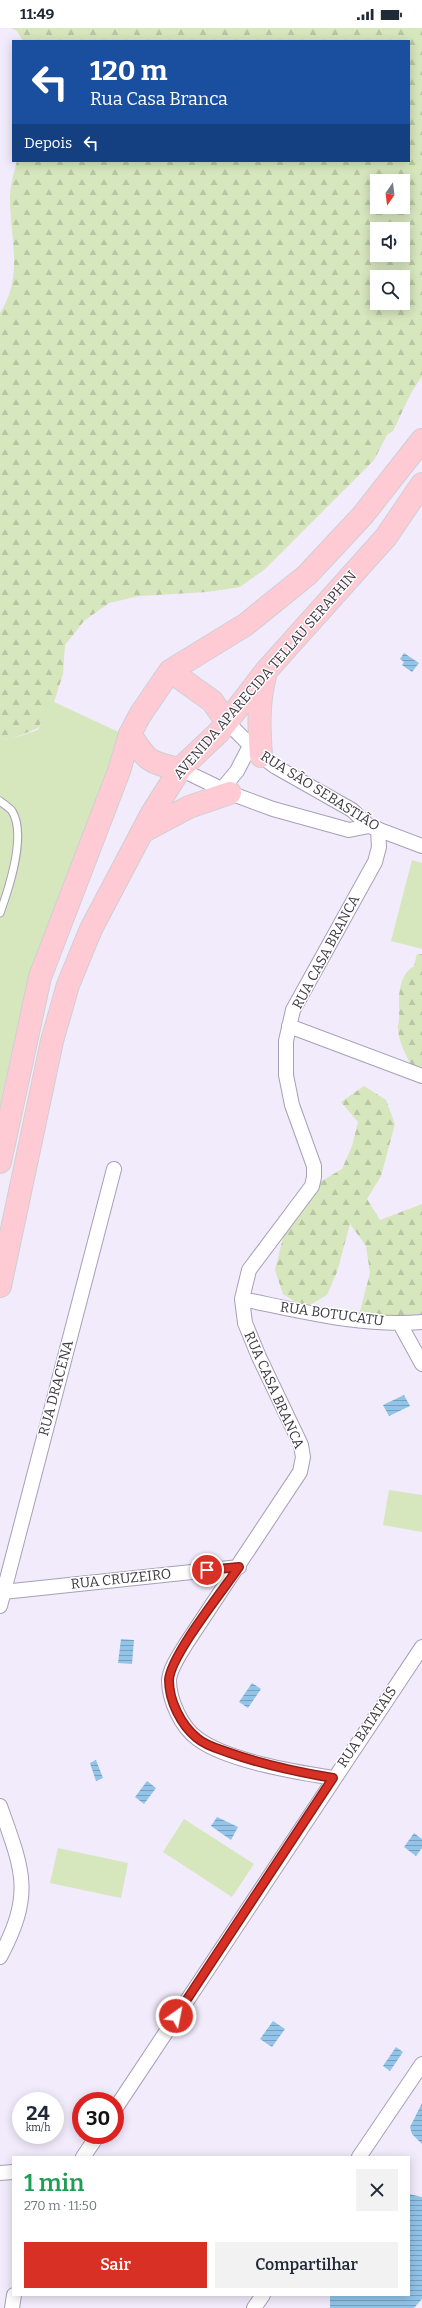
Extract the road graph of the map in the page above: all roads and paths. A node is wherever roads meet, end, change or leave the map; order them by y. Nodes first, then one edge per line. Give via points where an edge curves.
1 (422, 440) edge
2 (422, 484) edge
3 (266, 671) junction
4 (170, 672) junction
5 (227, 722) junction
6 (130, 734) junction
7 (255, 751) junction
8 (180, 770) junction
9 (226, 791) junction
10 (0, 801) edge
11 (374, 828) junction
12 (142, 832) junction
13 (422, 846) edge
14 (0, 913) edge
15 (289, 1026) junction
16 (422, 1076) edge
17 (0, 1162) edge
18 (114, 1169) dead end
19 (0, 1286) edge
20 (242, 1299) junction
21 (422, 1322) edge
22 (400, 1324) junction
23 (422, 1364) edge
24 (239, 1567) junction
25 (3, 1592) junction
26 (0, 1606) edge
27 (422, 1647) edge
28 (333, 1778) junction
29 (0, 1806) edge
30 (0, 1957) edge
31 (422, 2064) edge
32 (124, 2095) edge
33 (92, 2144) edge
34 (84, 2156) edge
35 (360, 2156) edge
36 (12, 2172) edge
37 (0, 2173) edge
38 (14, 2296) edge
39 (262, 2296) edge
40 (12, 2308) edge
41 (254, 2308) edge

1 - 4 main road via 363,515 307,575 245,625
2 - 3 main road, AVENIDA APARECIDA TELLAU SERAPHIN via 386,537
3 - 5 main road, AVENIDA APARECIDA TELLAU SERAPHIN
3 - 7 main road via 260,696
4 - 5 main road via 212,702
4 - 6 main road
5 - 7 street, RUA SÃO SEBASTIÃO
5 - 8 main road, AVENIDA APARECIDA TELLAU SERAPHIN
6 - 8 main road via 144,756 155,764
6 - 17 main road via 119,771 40,977
7 - 9 street via 238,771
7 - 11 street, RUA SÃO SEBASTIÃO via 286,774 352,810
8 - 9 street
8 - 12 main road, AVENIDA APARECIDA TELLAU SERAPHIN
9 - 11 street via 272,809 349,830
9 - 12 main road
10 - 14 lane via 12,810 18,834 15,858
11 - 13 street, RUA SÃO SEBASTIÃO
11 - 15 street, RUA CASA BRANCA via 378,847 374,862 304,986
12 - 19 main road, AVENIDA APARECIDA TELLAU SERAPHIN via 91,930 68,985 52,1040
15 - 16 street
15 - 20 street, RUA CASA BRANCA via 286,1041 286,1075 292,1105 314,1166 314,1177 312,1186 249,1270
18 - 25 street, RUA DRACENA
20 - 22 street, RUA BOTUCATU via 350,1320
20 - 24 street, RUA CASA BRANCA via 245,1323 301,1445 303,1457 300,1472
21 - 22 street, RUA BOTUCATU
22 - 23 street
24 - 25 street, RUA CRUZEIRO
24 - 28 street, RUA CASA BRANCA via 176,1660 169,1679 180,1719 197,1739 216,1748 288,1771
25 - 26 street, RUA DRACENA
27 - 28 street, RUA BATATAIS
28 - 32 street, RUA BATATAIS
29 - 30 street via 18,1859 22,1895 14,1930
31 - 35 street
33 - 34 street
36 - 37 street
38 - 40 street
39 - 41 street

